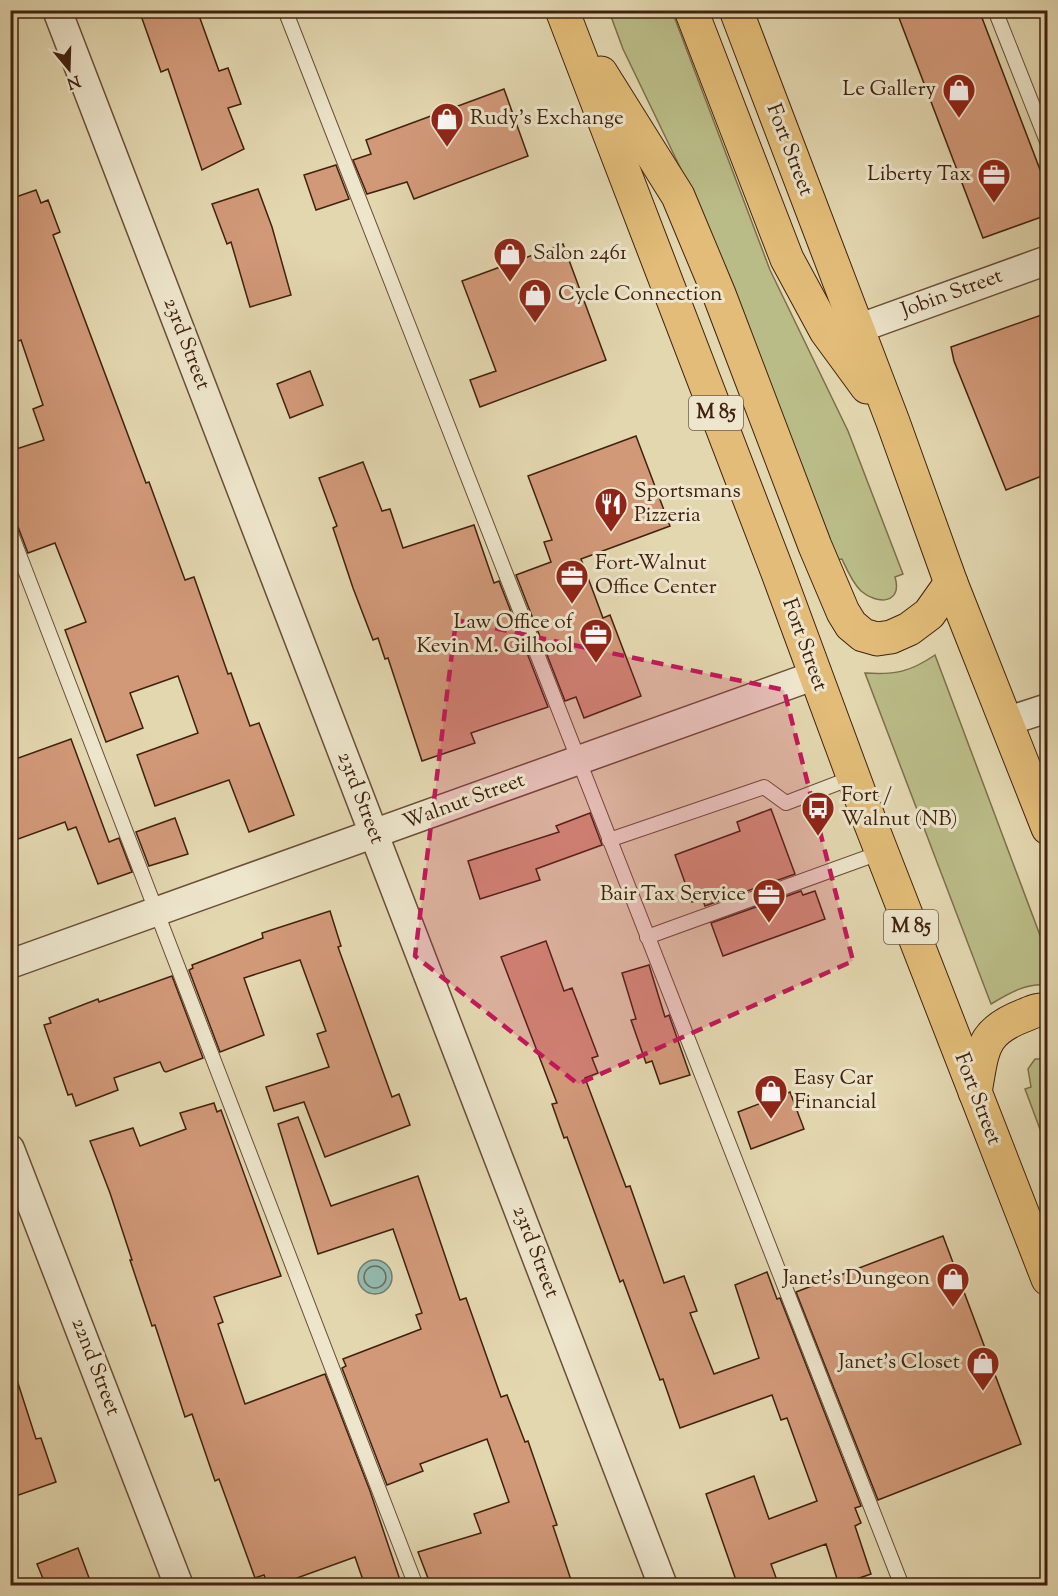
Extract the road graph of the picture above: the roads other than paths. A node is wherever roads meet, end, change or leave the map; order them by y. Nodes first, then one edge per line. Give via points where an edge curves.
1 (57, 10) edge
2 (285, 10) edge
3 (691, 10) edge
4 (736, 10) edge
5 (995, 10) edge
6 (563, 12) edge
7 (1047, 144) edge
8 (1047, 260) edge
9 (857, 329) junction
10 (893, 422) junction
11 (10, 531) edge
12 (951, 583) junction
13 (816, 675) junction
14 (1047, 708) edge
15 (1005, 722) junction
16 (578, 762) junction
17 (854, 777) junction
18 (1047, 828) edge
19 (374, 834) junction
20 (609, 840) junction
21 (882, 852) junction
22 (157, 912) junction
23 (647, 937) junction
24 (10, 964) edge
25 (1047, 1011) edge
26 (975, 1093) junction
27 (10, 1149) edge
28 (1046, 1272) edge
29 (179, 1586) edge
30 (416, 1586) edge
31 (663, 1586) edge
32 (902, 1586) edge

1 - 19 street, 23rd Street
2 - 16 lane
3 - 10 main road via 787,259 826,331
4 - 9 main road, Fort Street
5 - 7 lane
6 - 12 main road via 678,196 815,546 850,625 863,635 891,637 929,614
6 - 13 main road, Fort Street / M 85
8 - 9 street, Jobin Street
9 - 10 main road, Fort Street
10 - 12 main road, Fort Street
11 - 22 lane
12 - 15 main road, Fort Street
13 - 16 street, Walnut Street
13 - 17 main road, Fort Street / M 85
14 - 15 street
15 - 18 main road, Fort Street
16 - 19 street, Walnut Street
16 - 20 lane
17 - 20 lane via 786,802 764,787
17 - 21 main road, Fort Street / M 85
19 - 22 street, Walnut Street
19 - 31 street, 23rd Street
20 - 23 lane
21 - 23 lane
21 - 26 main road, Fort Street / M 85
22 - 24 street, Walnut Street
22 - 30 lane
23 - 32 lane
25 - 26 main road via 1034,1011 1000,1027 983,1046
26 - 28 main road, Fort Street / M 85
27 - 29 street, 22nd Street

